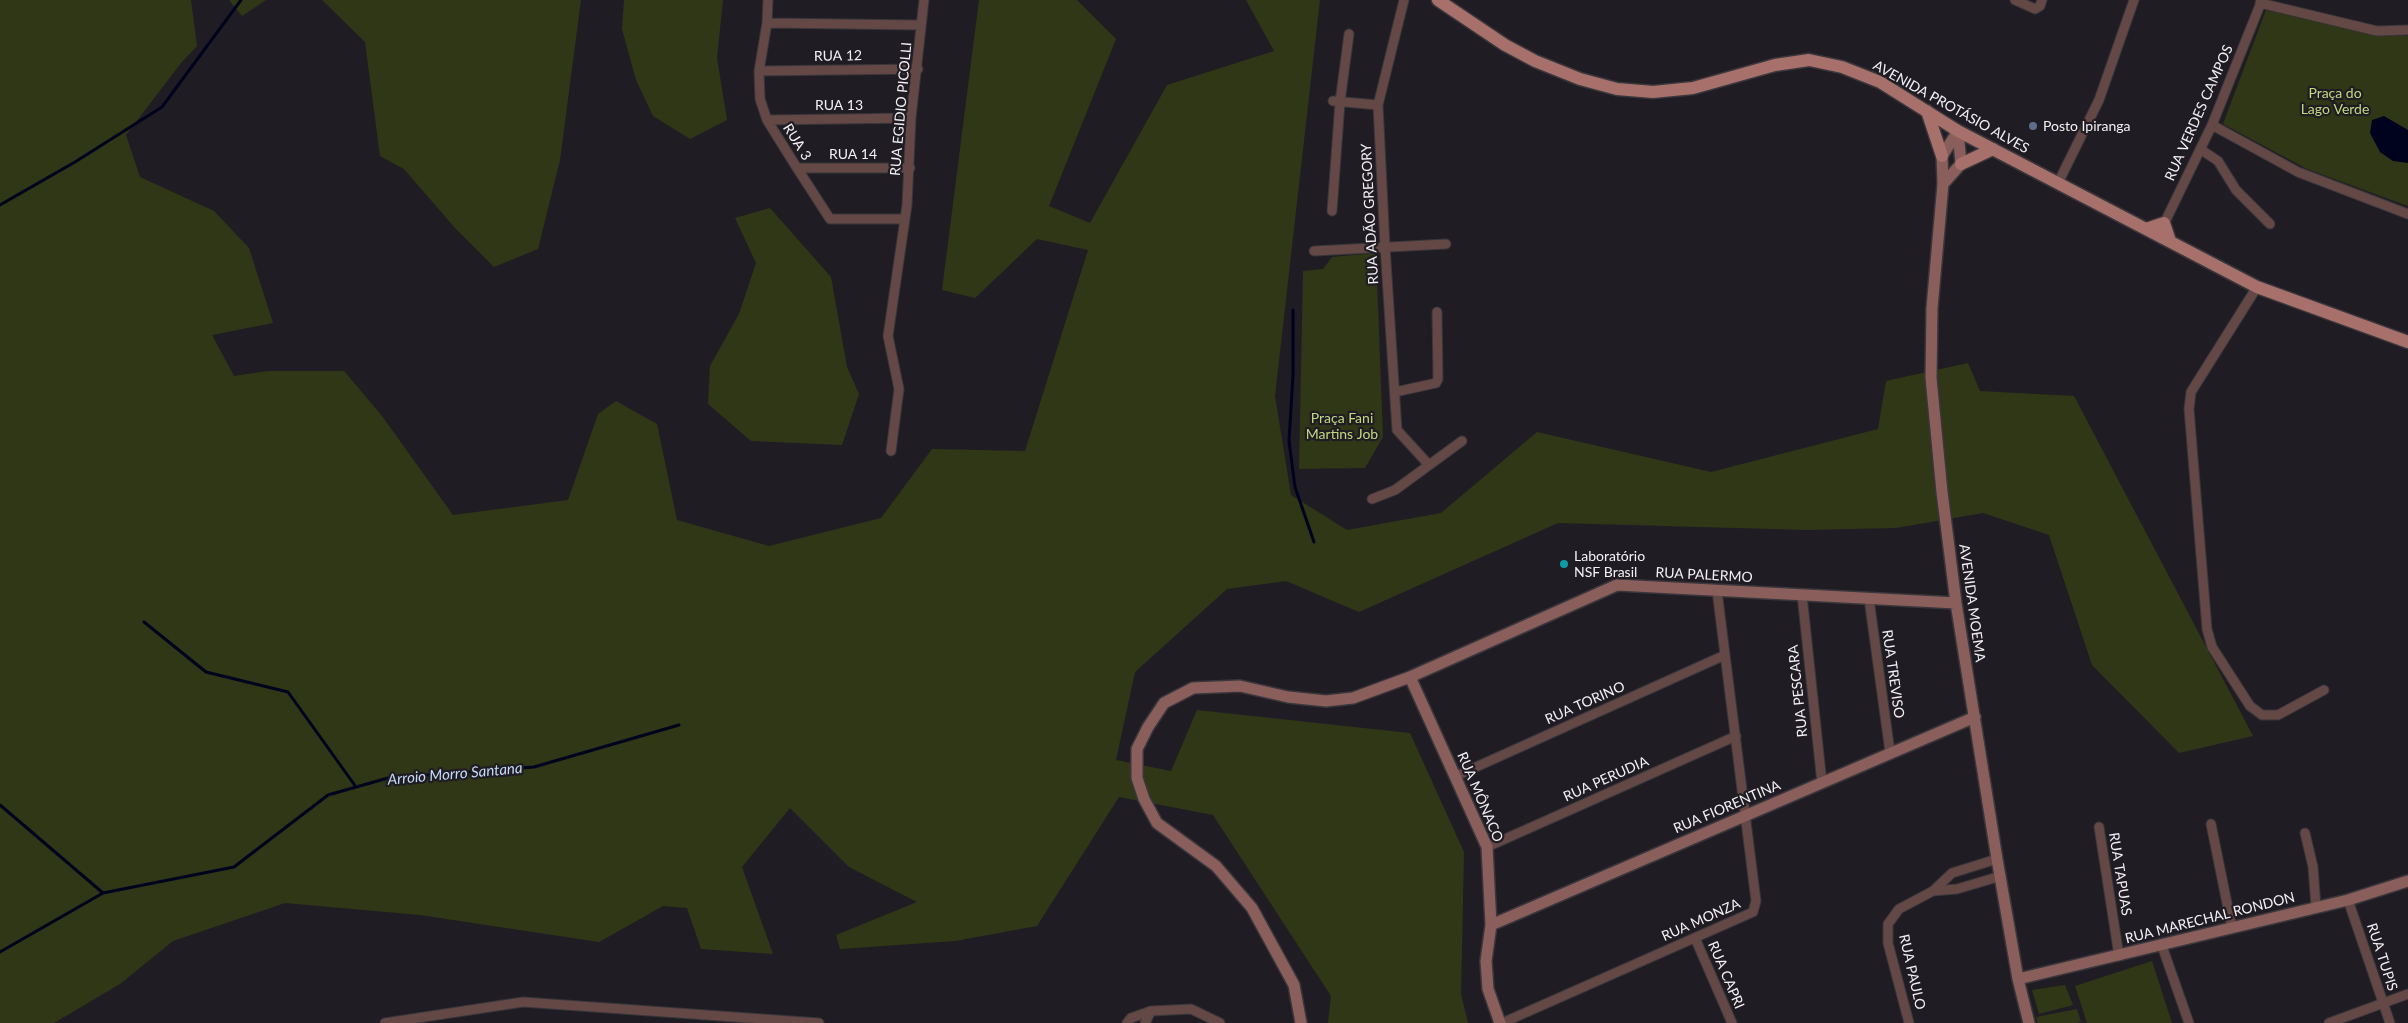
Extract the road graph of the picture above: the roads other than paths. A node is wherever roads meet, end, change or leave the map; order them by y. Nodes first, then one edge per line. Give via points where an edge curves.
1 (768, 0) edge
2 (924, 0) edge
3 (1404, 0) edge
4 (1438, 0) edge
5 (2015, 0) edge
6 (2042, 0) edge
7 (2134, 0) edge
8 (2261, 2) edge
9 (767, 23) junction
10 (921, 25) junction
11 (2408, 30) edge
12 (1349, 34) dead end
13 (918, 69) junction
14 (759, 71) junction
15 (1337, 101) junction
16 (1378, 105) junction
17 (1927, 111) junction
18 (912, 118) junction
19 (767, 120) junction
20 (2212, 125) junction
21 (1958, 131) junction
22 (1993, 149) junction
23 (2200, 149) junction
24 (1942, 156) junction
25 (1961, 164) junction
26 (797, 168) junction
27 (910, 168) junction
28 (2058, 183) junction
29 (1944, 184) junction
30 (1332, 211) dead end
31 (2408, 214) edge
32 (904, 219) junction
33 (2164, 222) junction
34 (2270, 224) dead end
35 (2146, 228) junction
36 (2164, 238) junction
37 (1446, 244) dead end
38 (1385, 246) junction
39 (1314, 251) dead end
40 (2257, 287) junction
41 (1437, 312) dead end
42 (2408, 342) edge
43 (1395, 392) junction
44 (1462, 441) dead end
45 (891, 451) dead end
46 (1429, 465) junction
47 (1372, 499) dead end
48 (1717, 591) junction
49 (1802, 595) junction
50 (1870, 599) junction
51 (1956, 603) junction
52 (1725, 655) junction
53 (1410, 677) junction
54 (2324, 690) dead end
55 (1974, 717) junction
56 (1736, 736) junction
57 (1890, 752) junction
58 (1456, 776) junction
59 (1822, 783) junction
60 (1745, 816) junction
61 (2211, 824) dead end
62 (2099, 827) dead end
63 (2305, 833) dead end
64 (1487, 847) junction
65 (1997, 859) junction
66 (2001, 876) junction
67 (2408, 881) edge
68 (1933, 891) junction
69 (2348, 900) junction
70 (2316, 907) junction
71 (1491, 925) junction
72 (2232, 928) junction
73 (1694, 938) junction
74 (2162, 946) junction
75 (2119, 956) junction
76 (2018, 979) junction
77 (2408, 994) edge
78 (2382, 1003) junction
79 (1151, 1011) junction
80 (385, 1023) edge
81 (818, 1023) edge
82 (1127, 1023) edge
83 (1145, 1023) edge
84 (1220, 1023) edge
85 (1301, 1023) edge
86 (1501, 1023) edge
87 (1732, 1023) edge
88 (1910, 1023) edge
89 (2030, 1023) edge
90 (2189, 1023) edge
91 (2329, 1023) edge
92 (2390, 1023) edge

1 - 9 street, RUA 3
2 - 10 street, RUA EGIDIO PICOLLI
3 - 16 street, RUA ADÃO GREGORY
4 - 17 main road, AVENIDA PROTÁSIO ALVES via 1535,61 1617,89 1653,92 1693,88 1775,65 1809,60 1842,67 1880,82
5 - 6 street via 2035,9
7 - 28 street via 2099,100
8 - 11 street via 2376,31
8 - 20 street, RUA VERDES CAMPOS
9 - 10 street
9 - 14 street, RUA 3
10 - 13 street, RUA EGIDIO PICOLLI
12 - 15 street
13 - 14 street, RUA 12
13 - 18 street, RUA EGIDIO PICOLLI
14 - 19 street, RUA 3 via 760,99
15 - 16 street
15 - 30 street
16 - 38 street, RUA ADÃO GREGORY
17 - 21 main road, AVENIDA PROTÁSIO ALVES
17 - 24 main road
18 - 19 street, RUA 13
18 - 27 street, RUA EGIDIO PICOLLI
19 - 26 street, RUA 3
20 - 23 street, RUA VERDES CAMPOS
20 - 31 street via 2298,172
21 - 22 main road, AVENIDA PROTÁSIO ALVES
21 - 24 main road
21 - 25 main road
22 - 25 main road
22 - 28 main road, AVENIDA PROTÁSIO ALVES
23 - 33 street, RUA VERDES CAMPOS
23 - 34 street via 2218,161 2236,190
24 - 29 main road, AVENIDA MOEMA
25 - 29 main road
26 - 27 street, RUA 14
26 - 32 street, RUA 3 via 830,219
27 - 32 street, RUA EGIDIO PICOLLI
28 - 35 main road, AVENIDA PROTÁSIO ALVES
29 - 51 main road, AVENIDA MOEMA via 1932,308 1931,378
32 - 45 street, RUA EGIDIO PICOLLI via 888,336 900,389
33 - 35 main road
33 - 36 main road
35 - 36 main road, AVENIDA PROTÁSIO ALVES
36 - 40 main road, AVENIDA PROTÁSIO ALVES
37 - 38 street
38 - 39 street
38 - 43 street, RUA ADÃO GREGORY
40 - 42 main road, AVENIDA PROTÁSIO ALVES
40 - 54 street via 2191,392 2189,409 2207,629 2212,647 2244,698 2262,715 2278,715
41 - 43 street via 1438,380
43 - 46 street, RUA ADÃO GREGORY via 1397,430
44 - 46 street
46 - 47 street via 1395,490
48 - 49 main road, RUA PALERMO
48 - 52 street, RUA MONZA
48 - 53 main road, RUA PALERMO via 1617,585
49 - 50 main road, RUA PALERMO
49 - 59 street, RUA PESCARA
50 - 51 main road, RUA PALERMO
50 - 57 street, RUA TREVISO
51 - 55 main road, AVENIDA MOEMA
52 - 56 street, RUA MONZA
52 - 58 street, RUA TORINO
53 - 58 main road, RUA MÔNACO
53 - 85 main road, RUA PALERMO via 1353,698 1326,701 1288,697 1240,686 1193,688 1164,703 1138,749 1137,778 1157,823 1216,866 1252,908 1294,984
55 - 57 main road, RUA FIORENTINA
55 - 65 main road, AVENIDA MOEMA
56 - 60 street, RUA MONZA
56 - 64 street, RUA PERUDIA
57 - 59 main road, RUA FIORENTINA
58 - 64 main road, RUA MÔNACO
59 - 60 main road, RUA FIORENTINA
60 - 71 main road, RUA FIORENTINA
60 - 73 street, RUA MONZA via 1756,907 1753,912
61 - 72 street
62 - 75 street, RUA TAPUAS
63 - 70 street via 2313,867
64 - 71 main road, RUA MÔNACO
65 - 66 main road, AVENIDA MOEMA
65 - 68 street, RUA PAULO via 1952,873
66 - 68 street, RUA PAULO via 1957,889
66 - 76 main road, AVENIDA MOEMA
67 - 69 main road, RUA MARECHAL RONDON
68 - 88 street, RUA PAULO via 1899,909 1888,924 1888,943
69 - 70 main road, RUA MARECHAL RONDON
69 - 78 street, RUA TUPIS
70 - 72 main road, RUA MARECHAL RONDON
71 - 86 main road, RUA MÔNACO via 1486,961 1488,989
72 - 74 main road, RUA MARECHAL RONDON
73 - 86 street, RUA MONZA
73 - 87 street, RUA CAPRI
74 - 75 main road, RUA MARECHAL RONDON
74 - 90 street
75 - 76 main road, RUA MARECHAL RONDON
76 - 89 main road, AVENIDA MOEMA
77 - 78 street
78 - 91 street
78 - 92 street, RUA TUPIS
79 - 82 street
79 - 83 street
79 - 84 street via 1191,1008
80 - 81 street via 523,1002

